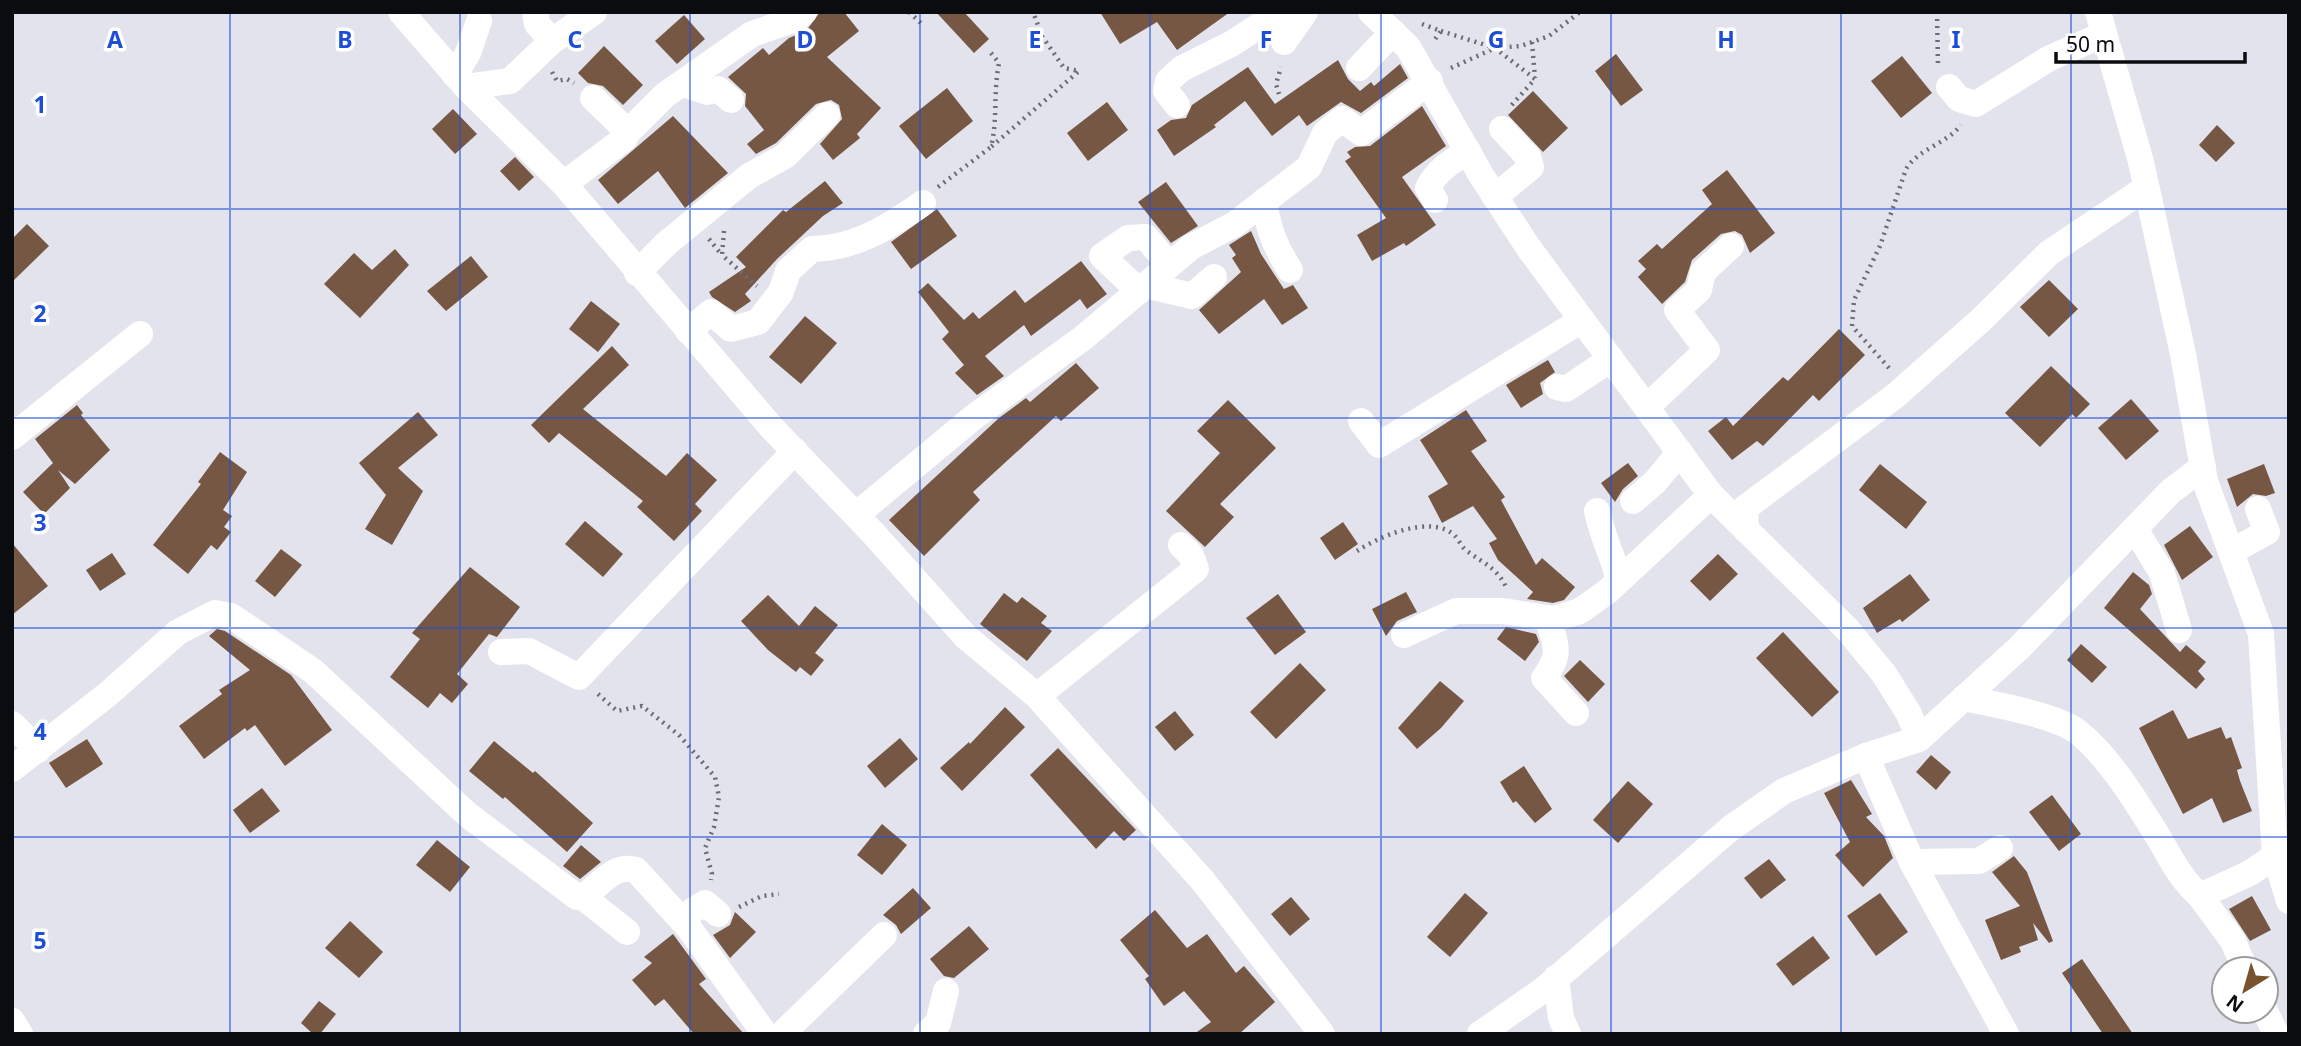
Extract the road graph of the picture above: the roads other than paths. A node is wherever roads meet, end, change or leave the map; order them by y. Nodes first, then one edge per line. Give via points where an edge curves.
1 (401, 12) edge
2 (535, 12) edge
3 (804, 12) edge
4 (1280, 12) edge
5 (1305, 12) edge
6 (1371, 12) edge
7 (481, 15) edge
8 (579, 17) edge
9 (2101, 23) edge
10 (1393, 32) junction
11 (1284, 42) dead end
12 (544, 50) junction
13 (1359, 68) dead end
14 (460, 81) junction
15 (1430, 81) junction
16 (682, 84) junction
17 (1949, 87) road end
18 (593, 98) road end
19 (730, 100) dead end
20 (1177, 105) dead end
21 (827, 115) dead end
22 (1502, 129) road end
23 (639, 131) junction
24 (1468, 150) junction
25 (564, 184) junction
26 (2146, 188) junction
27 (1495, 197) junction
28 (1435, 200) dead end
29 (1264, 201) junction
30 (923, 203) road end
31 (1731, 246) dead end
32 (1169, 265) junction
33 (1290, 270) dead end
34 (637, 273) junction
35 (1214, 277) dead end
36 (1142, 288) junction
37 (1582, 320) junction
38 (688, 331) junction
39 (140, 334) dead end
40 (1611, 359) junction
41 (1557, 387) dead end
42 (1647, 407) junction
43 (1361, 421) dead end
44 (12, 437) edge
45 (795, 451) junction
46 (1680, 452) junction
47 (2203, 467) junction
48 (1712, 495) junction
49 (1633, 500) dead end
50 (2258, 509) dead end
51 (1597, 511) dead end
52 (856, 515) junction
53 (2135, 529) junction
54 (1746, 530) junction
55 (1181, 545) dead end
56 (2231, 552) junction
57 (1619, 580) junction
58 (1554, 619) junction
59 (2179, 630) dead end
60 (1404, 635) dead end
61 (501, 652) dead end
62 (1037, 696) junction
63 (1964, 698) junction
64 (1576, 713) dead end
65 (12, 724) edge
66 (1919, 738) junction
67 (38, 750) junction
68 (1866, 756) junction
69 (12, 769) edge
70 (2280, 781) edge
71 (2000, 848) dead end
72 (2275, 856) junction
73 (1912, 862) junction
74 (2200, 896) junction
75 (583, 897) junction
76 (2289, 901) edge
77 (711, 908) road end
78 (681, 918) junction
79 (627, 932) dead end
80 (884, 935) dead end
81 (2239, 955) edge
82 (1556, 978) junction
83 (946, 991) dead end
84 (12, 1021) edge
85 (1482, 1033) edge
86 (20, 1034) edge
87 (765, 1034) edge
88 (782, 1034) edge
89 (926, 1034) edge
90 (1322, 1034) edge
91 (1567, 1034) edge
92 (2006, 1034) edge

1 - 14 street
2 - 12 street
3 - 16 street via 752,34
4 - 20 street via 1168,80 1166,91
5 - 11 street
6 - 10 street
7 - 14 street
8 - 12 street
9 - 17 street via 1976,104 1959,99
9 - 26 street
10 - 13 street
10 - 15 street
12 - 14 street via 510,81
14 - 25 street
15 - 24 street
15 - 29 street via 1362,133 1342,119 1325,133 1309,167
16 - 19 street via 707,92 718,89
16 - 23 street via 665,96
18 - 23 street
21 - 34 street via 785,156 749,176
22 - 27 street via 1528,157 1531,167
23 - 25 street
24 - 27 street
24 - 28 street via 1431,181 1427,188
25 - 34 street
26 - 47 street
26 - 54 street via 2049,253 1895,396 1745,508
27 - 37 street
29 - 32 street
29 - 33 street via 1271,238
30 - 38 street via 862,241 812,249 788,271 781,292 758,323 731,329 711,312
31 - 42 street via 1703,272 1699,290 1677,310 1707,350
32 - 36 street
32 - 36 street via 1146,237 1128,238 1102,256
34 - 38 street
35 - 36 street via 1192,296
36 - 52 street via 1036,374 975,416
37 - 40 street
37 - 43 street via 1379,445
38 - 45 street
39 - 44 street
40 - 41 street via 1566,389
40 - 42 street
42 - 46 street
45 - 52 street
45 - 61 street via 579,677 529,651
46 - 48 street
46 - 49 street
47 - 53 street via 2171,491
47 - 56 street
48 - 54 street
48 - 57 street
50 - 56 street via 2267,532
51 - 57 street
52 - 62 street via 966,637
53 - 59 street via 2162,573
53 - 63 street
54 - 66 street via 1847,629 1884,674
55 - 62 street via 1196,569
56 - 70 street via 2261,634
57 - 58 street via 1580,611
58 - 60 street via 1503,611 1456,611
58 - 64 street via 1550,627 1557,660 1544,678
62 - 90 street via 1203,881
63 - 66 street
63 - 74 street via 2001,705 2077,732 2142,811 2183,882
65 - 67 street
66 - 68 street
67 - 69 street
67 - 75 street via 178,632 215,613 231,617 313,671 468,815
68 - 73 street
68 - 82 street via 1784,791 1742,821
70 - 72 street
71 - 73 street via 1979,861
72 - 74 street
72 - 76 street
73 - 92 street
74 - 81 street
75 - 78 street via 616,870 628,867
75 - 79 street
77 - 78 street
78 - 87 street
80 - 88 street
82 - 85 street
82 - 91 street
83 - 89 street via 938,1023
84 - 86 street

